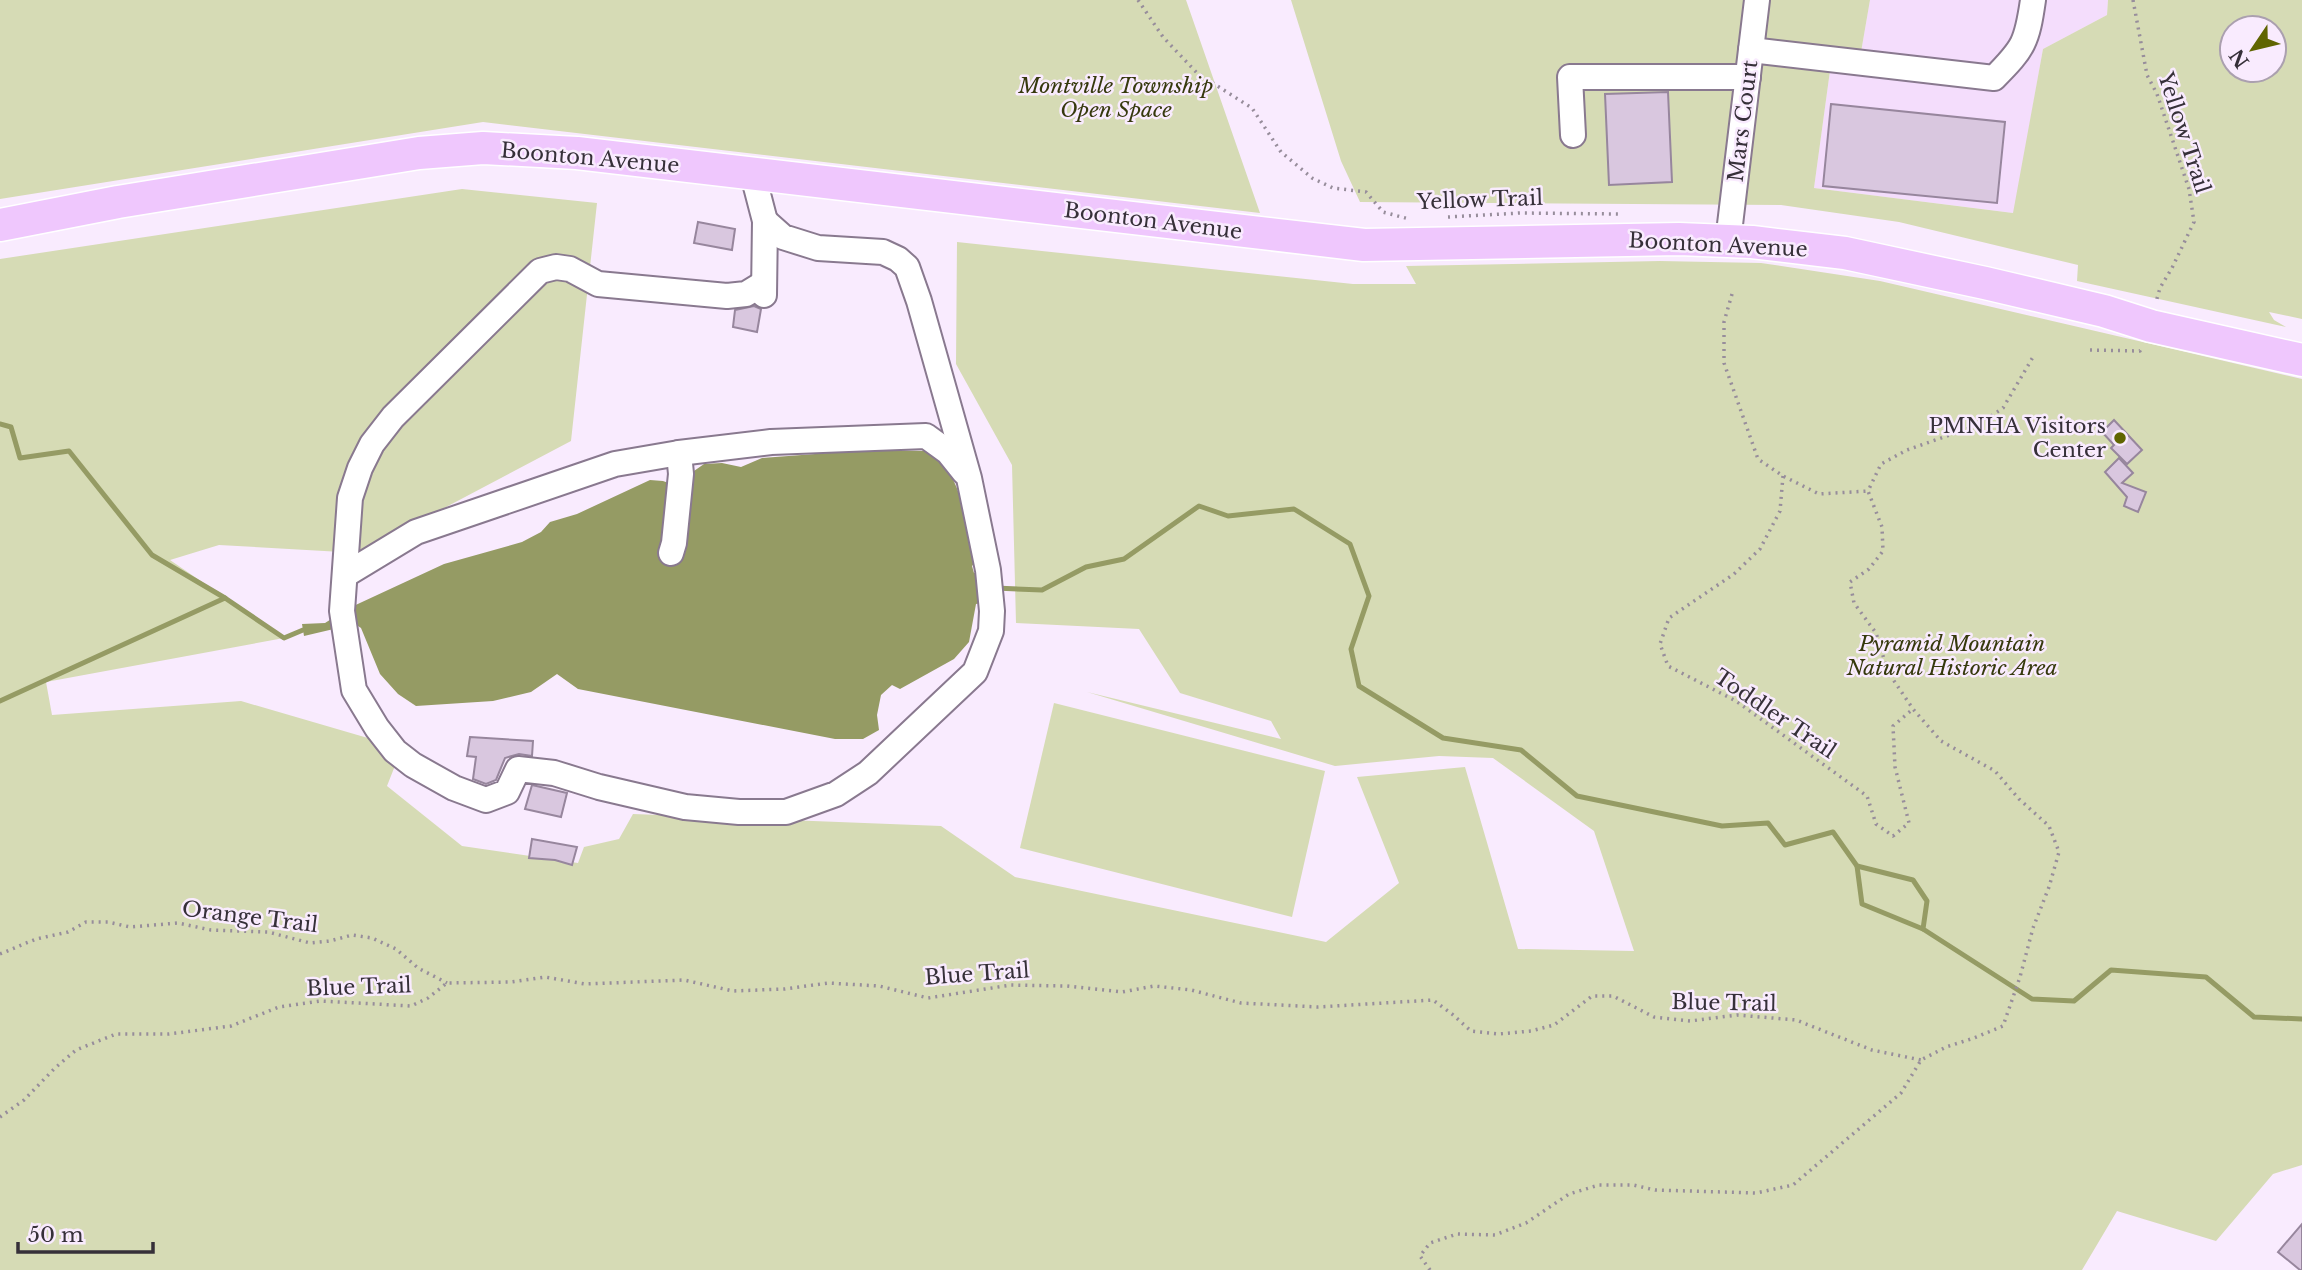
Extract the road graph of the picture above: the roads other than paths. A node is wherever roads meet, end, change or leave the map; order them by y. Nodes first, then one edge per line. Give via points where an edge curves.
1 (1757, 0) edge
2 (2033, 0) edge
3 (1751, 50) junction
4 (1748, 77) junction
5 (1573, 135) dead end
6 (753, 175) junction
7 (765, 221) junction
8 (0, 225) edge
9 (1728, 241) junction
10 (2302, 360) edge
11 (680, 463) junction
12 (969, 478) junction
13 (672, 548) dead end
14 (345, 575) junction

1 - 3 lane, Mars Court
2 - 3 lane via 2022,48 1994,78
3 - 4 lane, Mars Court
4 - 5 lane via 1570,77
4 - 9 lane, Mars Court
6 - 7 lane
6 - 8 main road, Boonton Avenue via 577,153 483,148 346,164
6 - 9 main road, Boonton Avenue via 1364,245
7 - 12 lane via 783,237 818,248 883,252 907,267
7 - 14 lane via 764,289 746,294 598,284 570,269 540,271 421,387 372,444 350,498
9 - 10 main road, Boonton Avenue via 1858,256
11 - 12 lane via 771,442 926,436 948,452
11 - 13 lane
11 - 14 lane via 615,464 416,532
12 - 14 lane via 992,611 991,631 975,672 868,773 836,794 786,812 685,807 554,773 518,769 507,792 486,800 453,788 395,751 354,690 343,620

